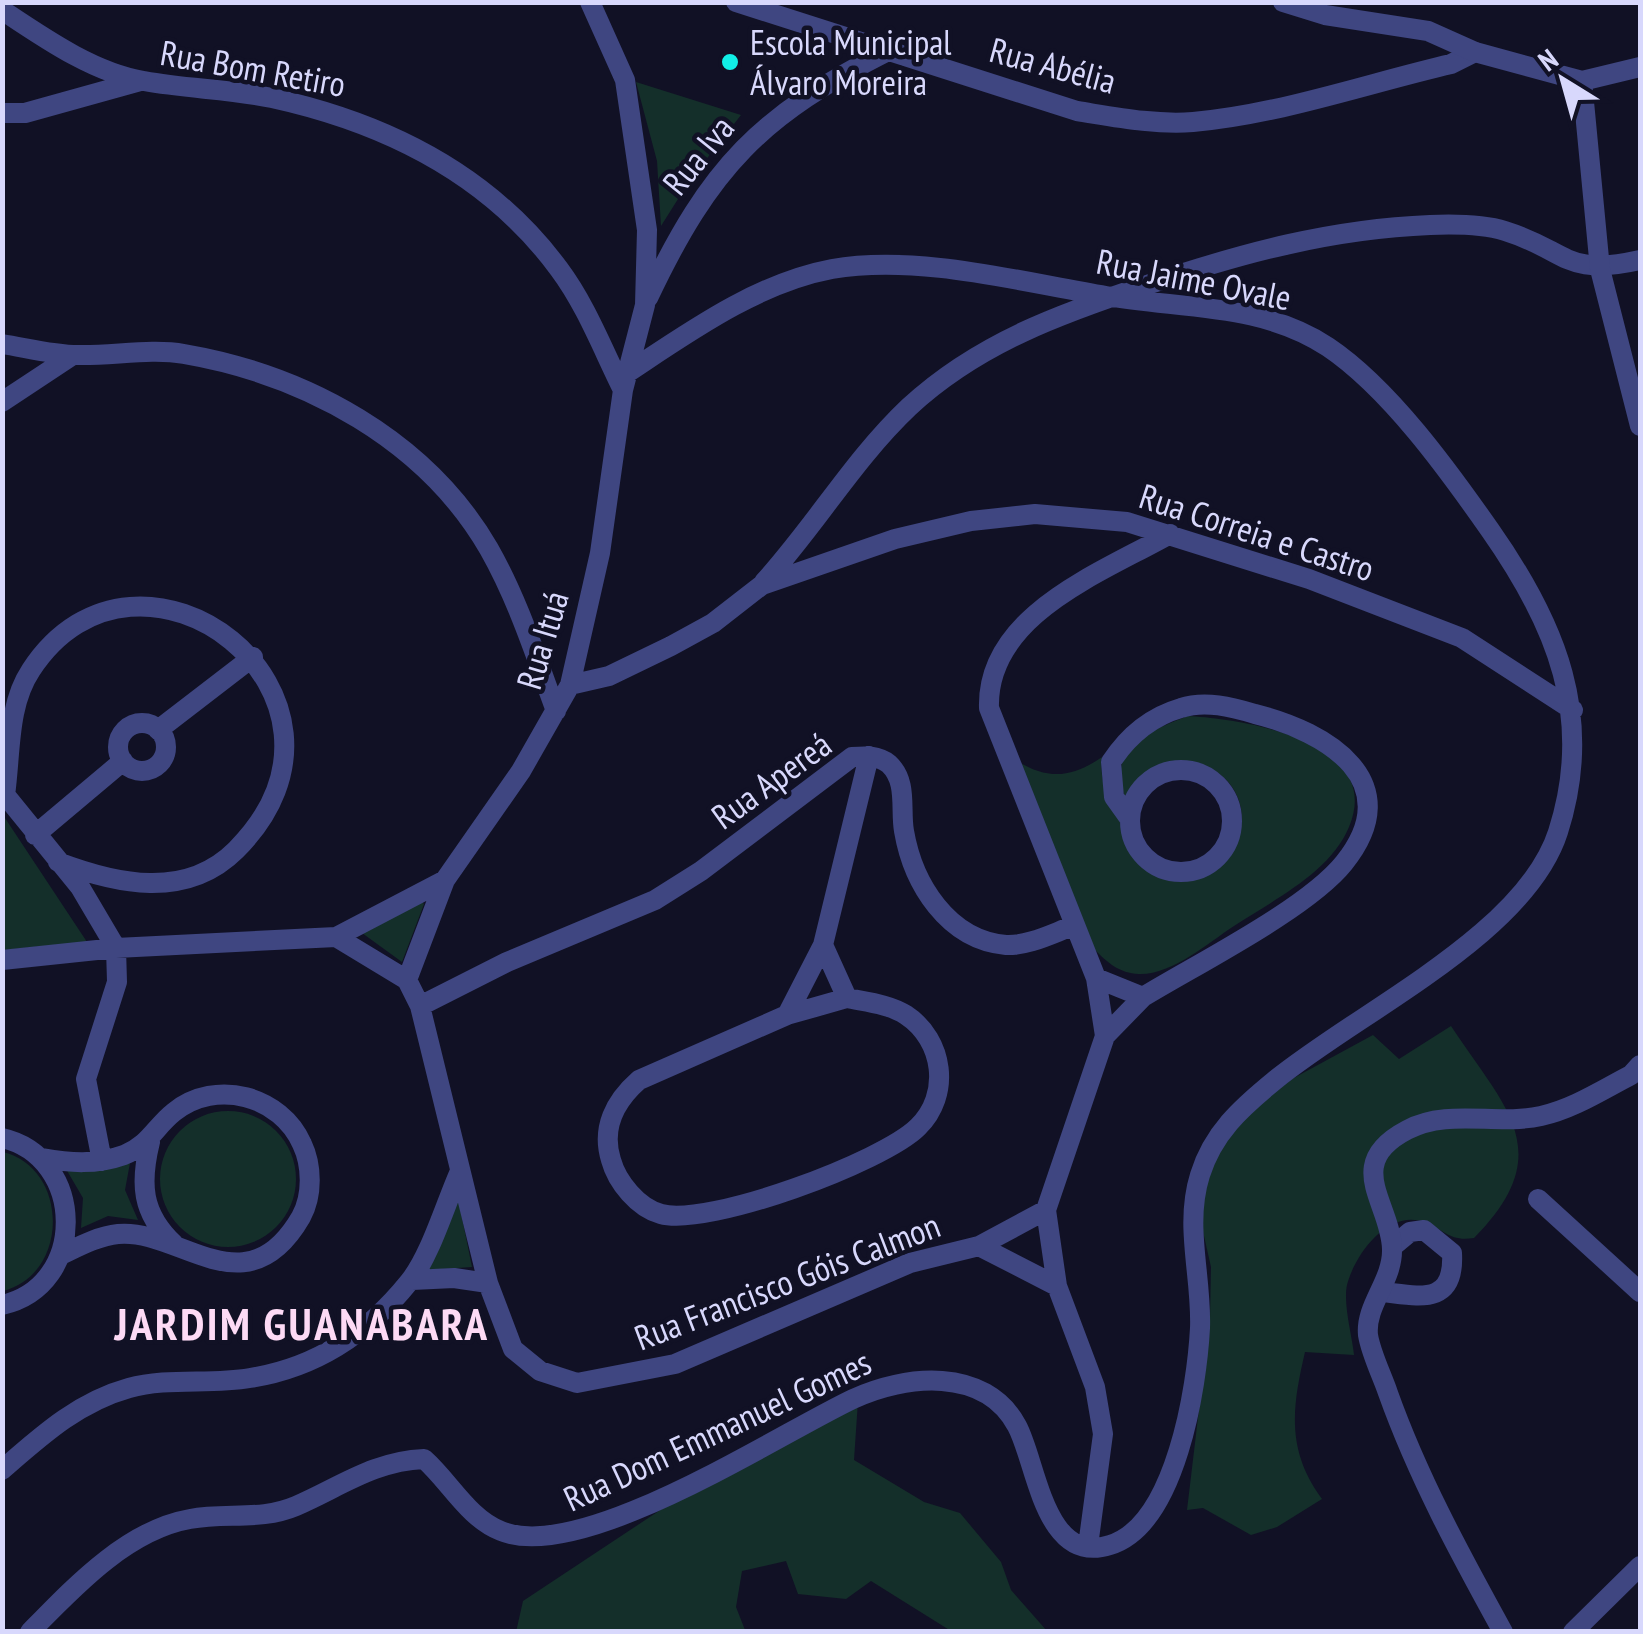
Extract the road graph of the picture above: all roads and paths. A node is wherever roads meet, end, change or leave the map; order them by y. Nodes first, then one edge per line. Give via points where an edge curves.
1 (590, 2) edge
2 (736, 2) edge
3 (1283, 2) edge
4 (2, 10) edge
5 (890, 50) junction
6 (1475, 52) junction
7 (1640, 67) edge
8 (140, 81) junction
9 (1582, 81) junction
10 (2, 113) edge
11 (1640, 260) edge
12 (1600, 269) junction
13 (1110, 297) junction
14 (646, 305) junction
15 (2, 344) edge
16 (73, 355) junction
17 (625, 382) junction
18 (2, 402) edge
19 (1640, 426) edge
20 (1170, 534) junction
21 (762, 585) junction
22 (253, 657) junction
23 (570, 685) junction
24 (1573, 710) junction
25 (556, 711) junction
26 (158, 730) junction
27 (869, 756) junction
28 (123, 761) junction
29 (4, 793) edge
30 (1130, 818) junction
31 (35, 834) junction
32 (58, 862) junction
33 (445, 880) junction
34 (1073, 926) junction
35 (336, 937) junction
36 (823, 945) junction
37 (116, 948) junction
38 (2, 960) edge
39 (1096, 978) junction
40 (407, 980) junction
41 (1142, 997) junction
42 (847, 998) junction
43 (420, 1006) junction
44 (787, 1015) junction
45 (1104, 1036) junction
46 (1637, 1072) edge
47 (2, 1138) edge
48 (150, 1142) junction
49 (42, 1158) junction
50 (102, 1161) junction
51 (460, 1171) junction
52 (1538, 1199) dead end
53 (1046, 1210) junction
54 (979, 1246) junction
55 (1392, 1246) junction
56 (180, 1249) junction
57 (61, 1256) junction
58 (412, 1280) junction
59 (488, 1283) junction
60 (1058, 1286) junction
61 (1383, 1292) junction
62 (1640, 1292) edge
63 (2, 1305) edge
64 (2, 1470) edge
65 (1088, 1546) junction
66 (1640, 1566) edge
67 (30, 1632) edge
68 (1504, 1632) edge
69 (1573, 1632) edge

1 - 14 street, Rua Ituá via 625,80 647,230
2 - 5 street, Rua Abélia
3 - 6 street via 1428,32
4 - 8 street, Rua Bom Retiro via 85,59
5 - 6 street, Rua Abélia via 1077,111 1192,122 1451,64
5 - 14 street, Rua Iva via 836,77 755,134 682,227
6 - 9 street
7 - 9 street
8 - 10 street via 25,113
8 - 17 street, Rua Bom Retiro via 272,98 374,125 442,159 515,220 560,270
9 - 12 street
11 - 12 street
12 - 13 street via 1505,231 1434,225 1352,230 1260,248
12 - 19 street
13 - 17 street, Rua Jaime Ovale via 1014,277 900,267 832,270 709,319
13 - 21 street via 1024,329 952,371 869,449
13 - 24 street, Rua Jaime Ovale via 1287,324 1368,379 1514,565 1554,644
14 - 17 street, Rua Ituá
15 - 16 street
16 - 18 street
16 - 25 street via 182,354 287,381 353,413 446,488 488,548
17 - 23 street, Rua Ituá via 600,553
20 - 21 street, Rua Correia e Castro via 1127,522 1035,514 971,521
20 - 24 street, Rua Correia e Castro via 1462,638
20 - 34 street via 1047,606 996,658 988,682 989,708
21 - 23 street, Rua Correia e Castro via 671,646 609,676
22 - 26 street
22 - 29 street via 183,612 136,605 95,616 58,638 30,671 16,705
22 - 32 street via 278,708 284,736 280,780 262,820 232,853 194,876 152,885 108,881
23 - 25 street, Rua Ituá
24 - 65 street via 1558,831 1538,879 1462,948 1288,1069 1238,1110 1212,1143 1191,1216 1200,1333 1177,1460 1137,1529 1109,1546
25 - 33 street, Rua Ituá
26 - 28 street via 130,726 119,739
26 - 28 street via 166,749 158,764 140,771
27 - 34 street, Rua Apereá via 887,762 898,776 904,832 923,887 948,920 970,935 1008,945
27 - 36 street
27 - 43 street, Rua Apereá via 838,764 655,900
28 - 31 street
29 - 31 street
30 - 30 street via 1139,852 1176,872 1215,860 1232,822 1216,784 1184,770 1147,783
30 - 41 street via 1114,798 1111,762 1144,724 1183,706 1222,705 1316,735 1361,774 1369,800 1364,830 1318,888
31 - 32 street
32 - 37 street
33 - 35 street, Rua Ituá
33 - 40 street
34 - 39 street
35 - 37 street, Rua Ituá
35 - 40 street
36 - 42 street
36 - 44 street
37 - 38 street, Rua Ituá
37 - 50 street via 117,982 86,1080
39 - 41 street
39 - 45 street
40 - 43 street, Rua Francisco Góis Calmon
41 - 45 street
42 - 44 street
42 - 44 street via 906,1015 932,1043 939,1083 920,1125 864,1160 727,1211 658,1214 634,1197 609,1157 607,1127 620,1096 639,1080
43 - 51 street, Rua Francisco Góis Calmon
45 - 53 street
46 - 55 street via 1539,1117 1434,1120 1406,1130 1383,1147 1373,1167
47 - 49 street
48 - 50 street
48 - 56 street via 141,1177 146,1206
48 - 56 street via 173,1112 192,1101 244,1096 271,1106 296,1130 308,1157 310,1186 301,1216 272,1249 228,1262
49 - 50 street
49 - 57 street via 66,1201
51 - 58 street
51 - 59 street, Rua Francisco Góis Calmon
52 - 62 street
53 - 54 street, Rua Francisco Góis Calmon
53 - 60 street
54 - 59 street, Rua Francisco Góis Calmon via 910,1263 675,1364 577,1383 540,1372 513,1349
54 - 60 street, Rua Francisco Góis Calmon
55 - 61 street
55 - 61 street via 1424,1230 1452,1254 1453,1268 1444,1287 1426,1297
56 - 57 street via 117,1234
57 - 63 street via 27,1295
58 - 59 street
58 - 64 street via 358,1333 314,1362 249,1378 132,1387 104,1396 50,1428
60 - 65 street via 1096,1387 1103,1434
61 - 68 street via 1371,1310 1368,1335 1386,1389 1453,1542
65 - 67 street, Rua Dom Emmanuel Gomes via 1050,1520 1009,1413 988,1396 936,1378 881,1386 618,1518 558,1538 494,1529 424,1459 371,1469 258,1517 160,1526 64,1597
66 - 69 street

